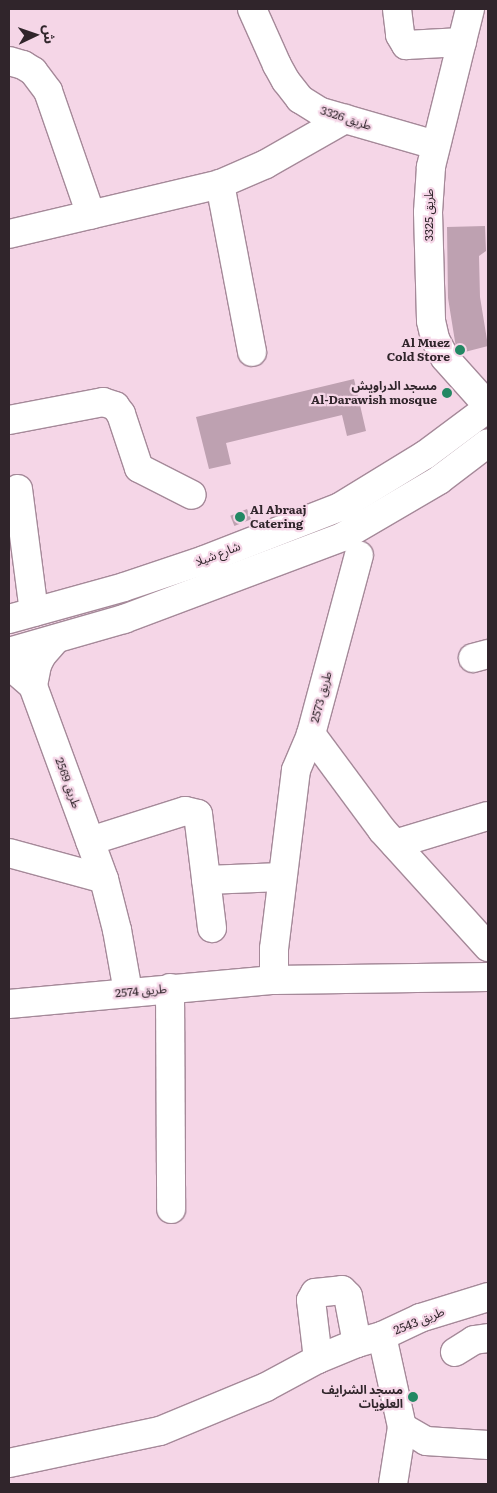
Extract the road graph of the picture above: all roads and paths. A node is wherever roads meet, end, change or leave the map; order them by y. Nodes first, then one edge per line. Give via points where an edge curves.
1 (252, 9) edge
2 (397, 9) edge
3 (470, 9) edge
4 (462, 42) junction
5 (9, 61) edge
6 (345, 119) junction
7 (435, 145) junction
8 (220, 184) junction
9 (91, 215) junction
10 (9, 234) edge
11 (252, 352) dead end
12 (488, 407) edge
13 (9, 420) edge
14 (488, 443) edge
15 (18, 489) dead end
16 (192, 495) dead end
17 (359, 555) dead end
18 (21, 616) edge
19 (56, 639) junction
20 (9, 652) edge
21 (9, 665) edge
22 (33, 686) junction
23 (311, 734) junction
24 (488, 816) edge
25 (90, 841) junction
26 (396, 844) junction
27 (9, 853) edge
28 (282, 877) junction
29 (104, 879) junction
30 (206, 880) junction
31 (212, 928) dead end
32 (488, 947) edge
33 (488, 977) edge
34 (274, 980) junction
35 (170, 988) junction
36 (128, 992) junction
37 (9, 1004) edge
38 (171, 1209) dead end
39 (488, 1297) edge
40 (488, 1338) edge
41 (370, 1339) junction
42 (455, 1352) dead end
43 (318, 1359) junction
44 (402, 1427) junction
45 (488, 1445) edge
46 (9, 1463) edge
47 (393, 1484) edge

1 - 6 street, طريق 3326 via 277,66 300,99 321,112
2 - 4 street via 400,35 410,46
3 - 4 street, طريق 3325
4 - 7 street, طريق 3325
5 - 9 street via 33,72 48,91
6 - 7 street, طريق 3326
6 - 8 street via 266,164
7 - 12 street, طريق 3325 via 428,212 433,330 445,358
8 - 9 street
8 - 11 street
9 - 10 street
12 - 18 street, شارع شيلا via 425,455 340,507 204,560
13 - 16 street via 103,402 114,406 121,414 139,468
14 - 19 street via 439,480 342,537 124,619
15 - 18 street
17 - 23 street, طريق 2573
19 - 20 street
19 - 22 street via 40,660
21 - 22 street, طريق 2569
22 - 25 street, طريق 2569
23 - 26 street, طريق 2573 via 368,813
23 - 28 street via 296,770
24 - 26 street
25 - 29 street, طريق 2569
25 - 30 street via 185,811 198,814
26 - 32 street, طريق 2573
27 - 29 street
28 - 30 street
28 - 34 street
29 - 36 street, طريق 2569 via 118,930
30 - 31 street
33 - 34 street, طريق 2574
34 - 35 street, طريق 2574
35 - 36 street, طريق 2574
35 - 38 street
36 - 37 street, طريق 2574
39 - 41 street, طريق 2543 via 420,1318
40 - 42 street via 474,1340
41 - 43 street
41 - 43 street via 342,1290 315,1293 311,1300
41 - 44 street, طريق 2543
43 - 46 street via 266,1387 160,1431
44 - 45 street via 426,1441
44 - 47 street, طريق 2543

